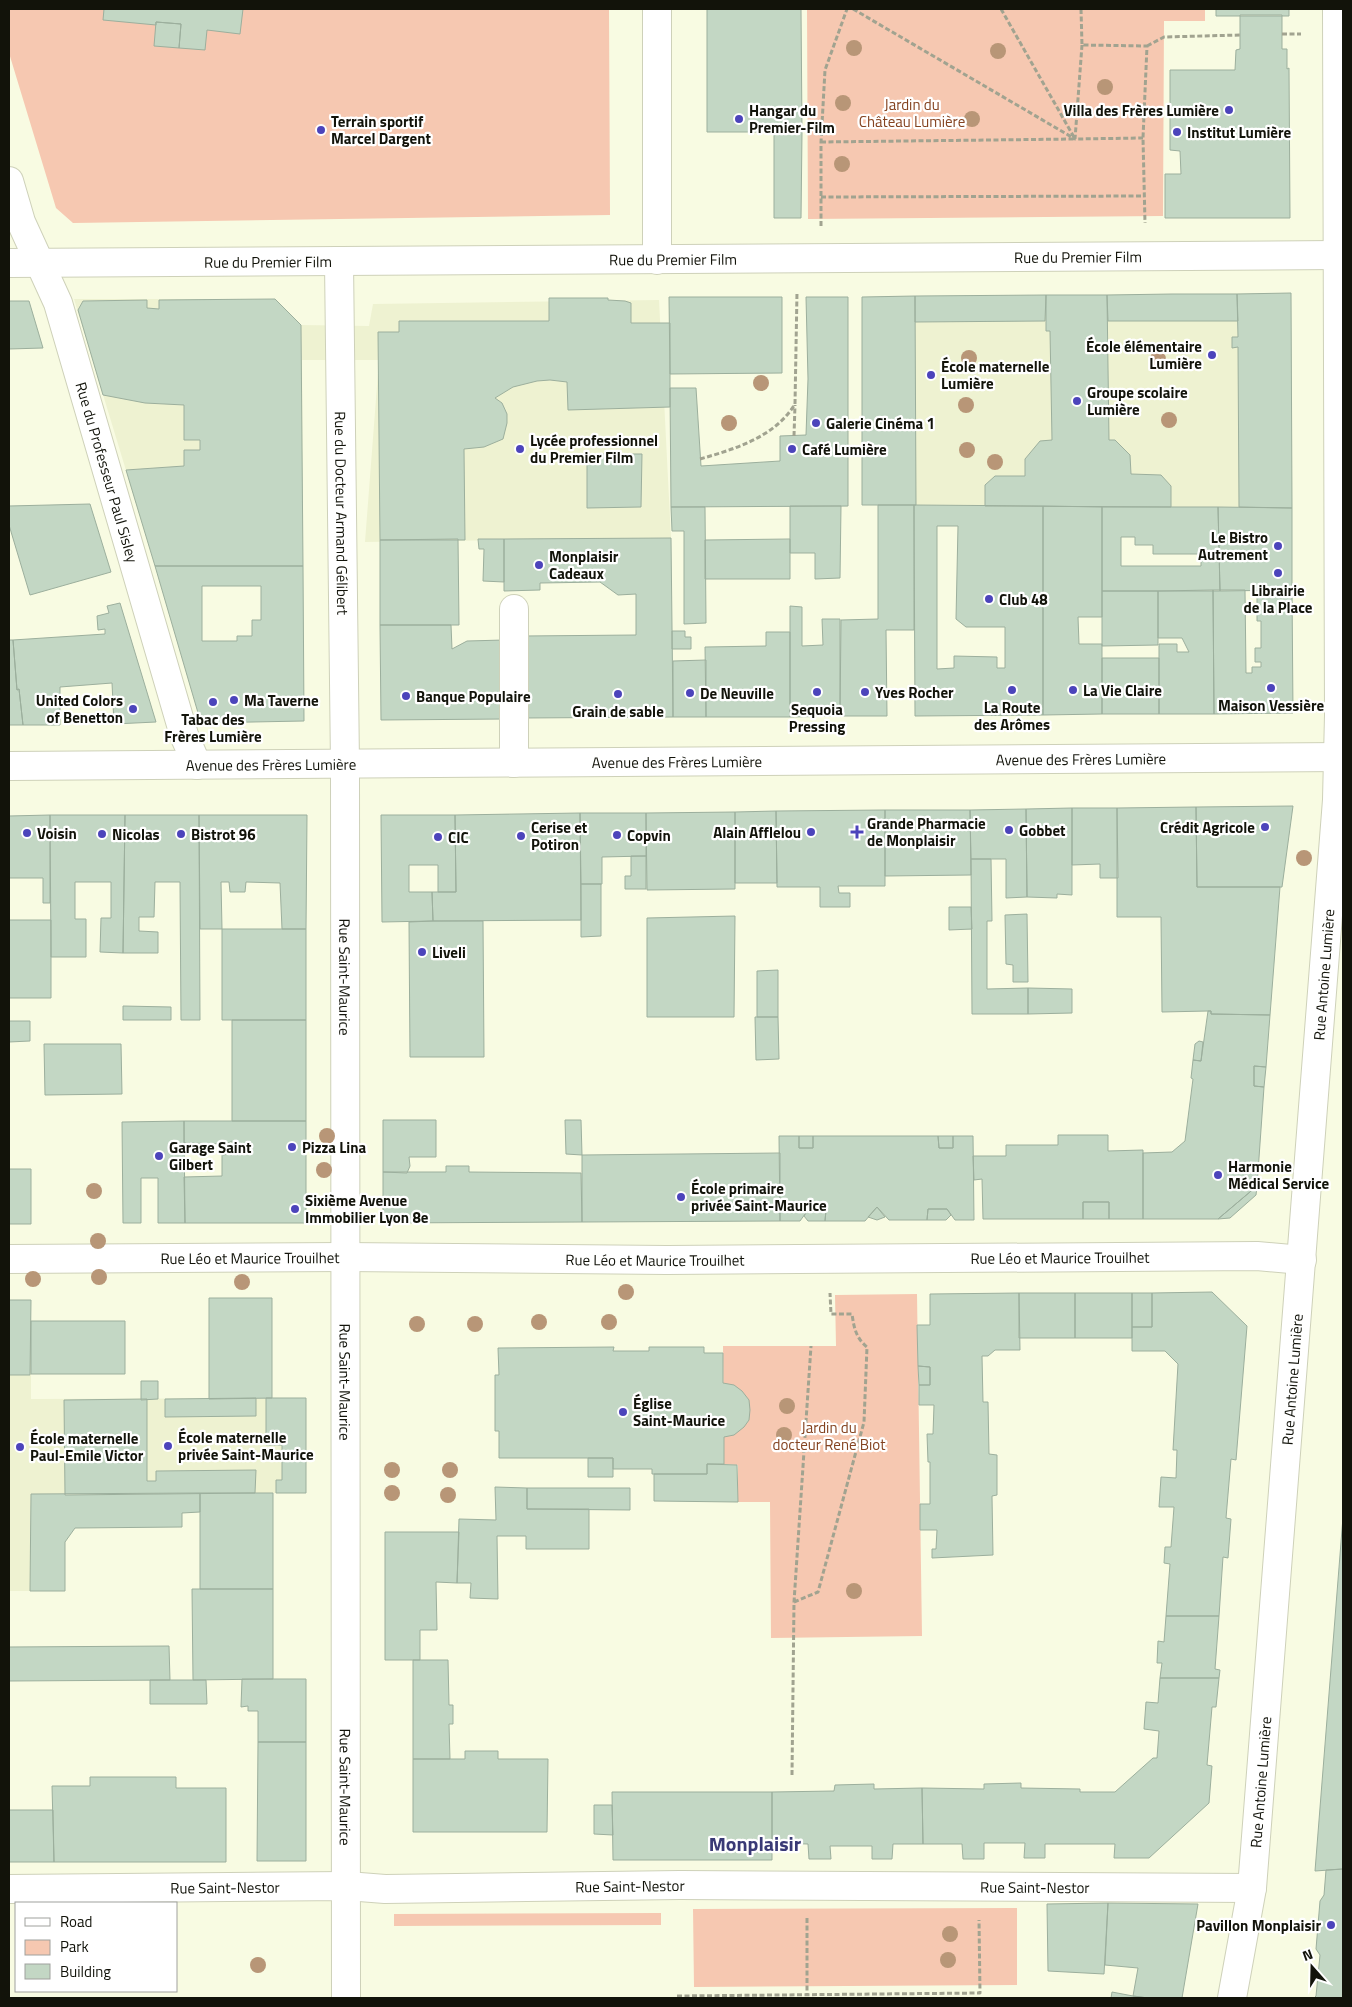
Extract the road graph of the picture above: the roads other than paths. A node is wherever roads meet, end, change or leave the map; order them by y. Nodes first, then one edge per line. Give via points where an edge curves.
1 (656, 9) edge
2 (1337, 9) edge
3 (9, 181) edge
4 (1337, 255) junction
5 (657, 260) junction
6 (339, 262) junction
7 (9, 263) edge
8 (40, 263) junction
9 (514, 609) dead end
10 (1341, 757) edge
11 (514, 763) junction
12 (345, 765) junction
13 (9, 766) edge
14 (197, 766) junction
15 (345, 1257) junction
16 (9, 1259) edge
17 (1302, 1260) junction
18 (347, 1886) junction
19 (1252, 1888) junction
20 (9, 1889) edge
21 (346, 1998) edge
22 (1232, 1998) edge

1 - 5 street
2 - 4 street, Rue Antoine Lumière
3 - 8 street, Rue du Professeur Paul Sisley
4 - 5 street, Rue du Premier Film
4 - 10 street, Rue Antoine Lumière
5 - 6 street, Rue du Premier Film
6 - 8 street, Rue du Premier Film
6 - 12 street, Rue du Docteur Armand Gélibert
7 - 8 street, Rue du Premier Film
8 - 14 street, Rue du Professeur Paul Sisley via 58,303 184,735
9 - 11 street
10 - 11 street, Avenue des Frères Lumière
10 - 17 street, Rue Antoine Lumière
11 - 12 street, Avenue des Frères Lumière
12 - 14 street, Avenue des Frères Lumière
12 - 15 street, Rue Saint-Maurice
13 - 14 street, Avenue des Frères Lumière
15 - 16 street, Rue Léo et Maurice Trouilhet
15 - 17 street, Rue Léo et Maurice Trouilhet via 676,1260 1257,1256
15 - 18 street, Rue Saint-Maurice
17 - 19 street, Rue Antoine Lumière
18 - 19 street, Rue Saint-Nestor via 386,1889 680,1885
18 - 20 street, Rue Saint-Nestor
18 - 21 street, Rue Saint-Maurice
19 - 22 street, Rue Antoine Lumière

